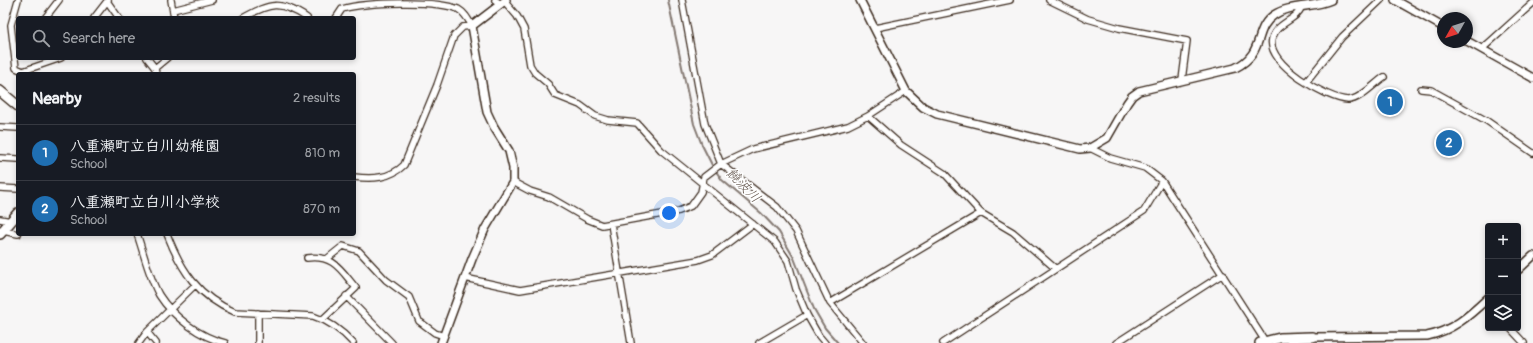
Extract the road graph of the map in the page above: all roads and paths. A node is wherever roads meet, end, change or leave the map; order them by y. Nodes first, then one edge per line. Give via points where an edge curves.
1 (18, 0) edge
2 (59, 0) edge
3 (171, 0) edge
4 (212, 0) edge
5 (682, 0) edge
6 (860, 0) edge
7 (1010, 0) edge
8 (1049, 0) edge
9 (1331, 0) edge
10 (1381, 0) edge
11 (1395, 0) edge
12 (107, 1) edge
13 (501, 1) edge
14 (979, 2) edge
15 (1317, 2) edge
16 (1533, 3) edge
17 (1302, 6) junction
18 (172, 10) junction
19 (47, 16) edge
20 (96, 16) edge
21 (118, 16) edge
22 (174, 16) edge
23 (246, 16) edge
24 (304, 16) edge
25 (337, 16) edge
26 (1437, 24) edge
27 (472, 26) junction
28 (875, 28) junction
29 (15, 36) edge
30 (1473, 44) edge
31 (1482, 49) junction
32 (55, 60) edge
33 (148, 60) edge
34 (165, 60) edge
35 (156, 71) edge
36 (1384, 76) dead end
37 (1533, 78) edge
38 (1182, 80) junction
39 (1306, 82) junction
40 (1421, 89) dead end
41 (0, 91) edge
42 (906, 91) junction
43 (16, 104) edge
44 (868, 116) junction
45 (0, 127) edge
46 (16, 128) edge
47 (1090, 148) junction
48 (1533, 153) edge
49 (0, 158) edge
50 (16, 159) edge
51 (719, 165) junction
52 (356, 176) edge
53 (1162, 181) junction
54 (513, 182) junction
55 (702, 184) junction
56 (0, 188) edge
57 (16, 190) edge
58 (981, 212) junction
59 (16, 215) edge
60 (0, 219) edge
61 (11, 221) junction
62 (611, 224) junction
63 (753, 224) junction
64 (1, 232) edge
65 (16, 234) edge
66 (138, 236) edge
67 (168, 236) edge
68 (1533, 256) edge
69 (307, 258) dead end
70 (328, 258) junction
71 (1521, 267) edge
72 (1056, 269) junction
73 (619, 272) junction
74 (1222, 274) junction
75 (465, 278) junction
76 (195, 285) junction
77 (346, 296) junction
78 (1485, 302) edge
79 (830, 303) junction
80 (171, 310) junction
81 (258, 313) junction
82 (807, 315) junction
83 (323, 319) junction
84 (1513, 331) edge
85 (147, 332) junction
86 (1312, 336) joint
87 (442, 340) edge
88 (1262, 342) edge
89 (139, 343) edge
90 (156, 343) edge
91 (224, 343) edge
92 (258, 343) edge
93 (353, 343) edge
94 (392, 343) edge
95 (631, 343) edge
96 (759, 343) edge
97 (825, 343) edge
98 (863, 343) edge
99 (943, 343) edge
100 (1116, 343) edge
101 (1524, 343) edge

1 - 29 street via 12,16
2 - 19 street
3 - 18 street
4 - 18 street
5 - 51 street via 704,124
6 - 28 street
7 - 14 street
8 - 38 street via 1088,19 1119,28 1187,41
9 - 15 street
10 - 39 street via 1342,37
11 - 26 street
12 - 20 street
12 - 21 street
13 - 27 street
13 - 55 street via 517,16 524,29 532,69 548,84 555,95 580,105 595,116 637,123 661,150
14 - 28 street
15 - 17 street
16 - 31 street
17 - 38 street via 1275,14 1266,22 1253,55 1245,63 1235,68
17 - 39 street via 1300,13 1275,31 1272,48 1281,61
18 - 22 street
23 - 24 street via 260,8 275,6 286,6
25 - 27 street via 342,9 360,4 419,1 458,9
27 - 52 street via 463,27 454,36 404,165 398,171 374,179
27 - 54 street via 487,112 509,151
28 - 42 street
29 - 32 street via 16,68 23,71
30 - 31 street
31 - 37 street
33 - 35 street
34 - 35 street
36 - 39 street via 1358,97 1349,100 1326,94 1312,88
38 - 47 street via 1146,89 1132,96 1107,138
40 - 48 street via 1432,90
41 - 43 main road
42 - 44 street
42 - 47 street via 923,107 937,114 1075,149
44 - 51 street via 848,126 753,149
44 - 58 street via 901,145 944,173
45 - 46 street
47 - 53 street via 1110,158 1145,168
49 - 50 street
51 - 55 street via 704,177
51 - 79 street via 777,207 796,231
53 - 72 street via 1144,211
53 - 74 street
54 - 62 street via 549,197 595,223
54 - 75 street via 486,229
55 - 62 street via 701,192 691,206 679,211
55 - 63 street
56 - 57 street
58 - 72 street via 1013,232
58 - 79 street
59 - 61 main road
60 - 61 street
61 - 64 main road
62 - 73 street
63 - 73 street via 705,258
63 - 82 street via 774,242 788,261
64 - 65 street
66 - 80 street via 156,287
67 - 76 street via 177,260
68 - 71 street
69 - 70 street
70 - 77 street via 356,288
70 - 87 street via 343,246 359,251 386,280 409,297 419,321
72 - 99 street
73 - 75 street via 520,290
73 - 95 street
74 - 88 street
74 - 100 street
75 - 87 street
76 - 80 street
76 - 81 street via 224,308 235,312
77 - 83 street
77 - 94 street
78 - 86 street via 1453,327 1427,336
79 - 98 street
80 - 85 street
80 - 91 street via 211,340
81 - 83 street via 313,316
81 - 92 street
82 - 96 street
82 - 97 street
83 - 93 street via 343,332
84 - 101 street
85 - 89 street
85 - 90 street
86 - 88 main road

